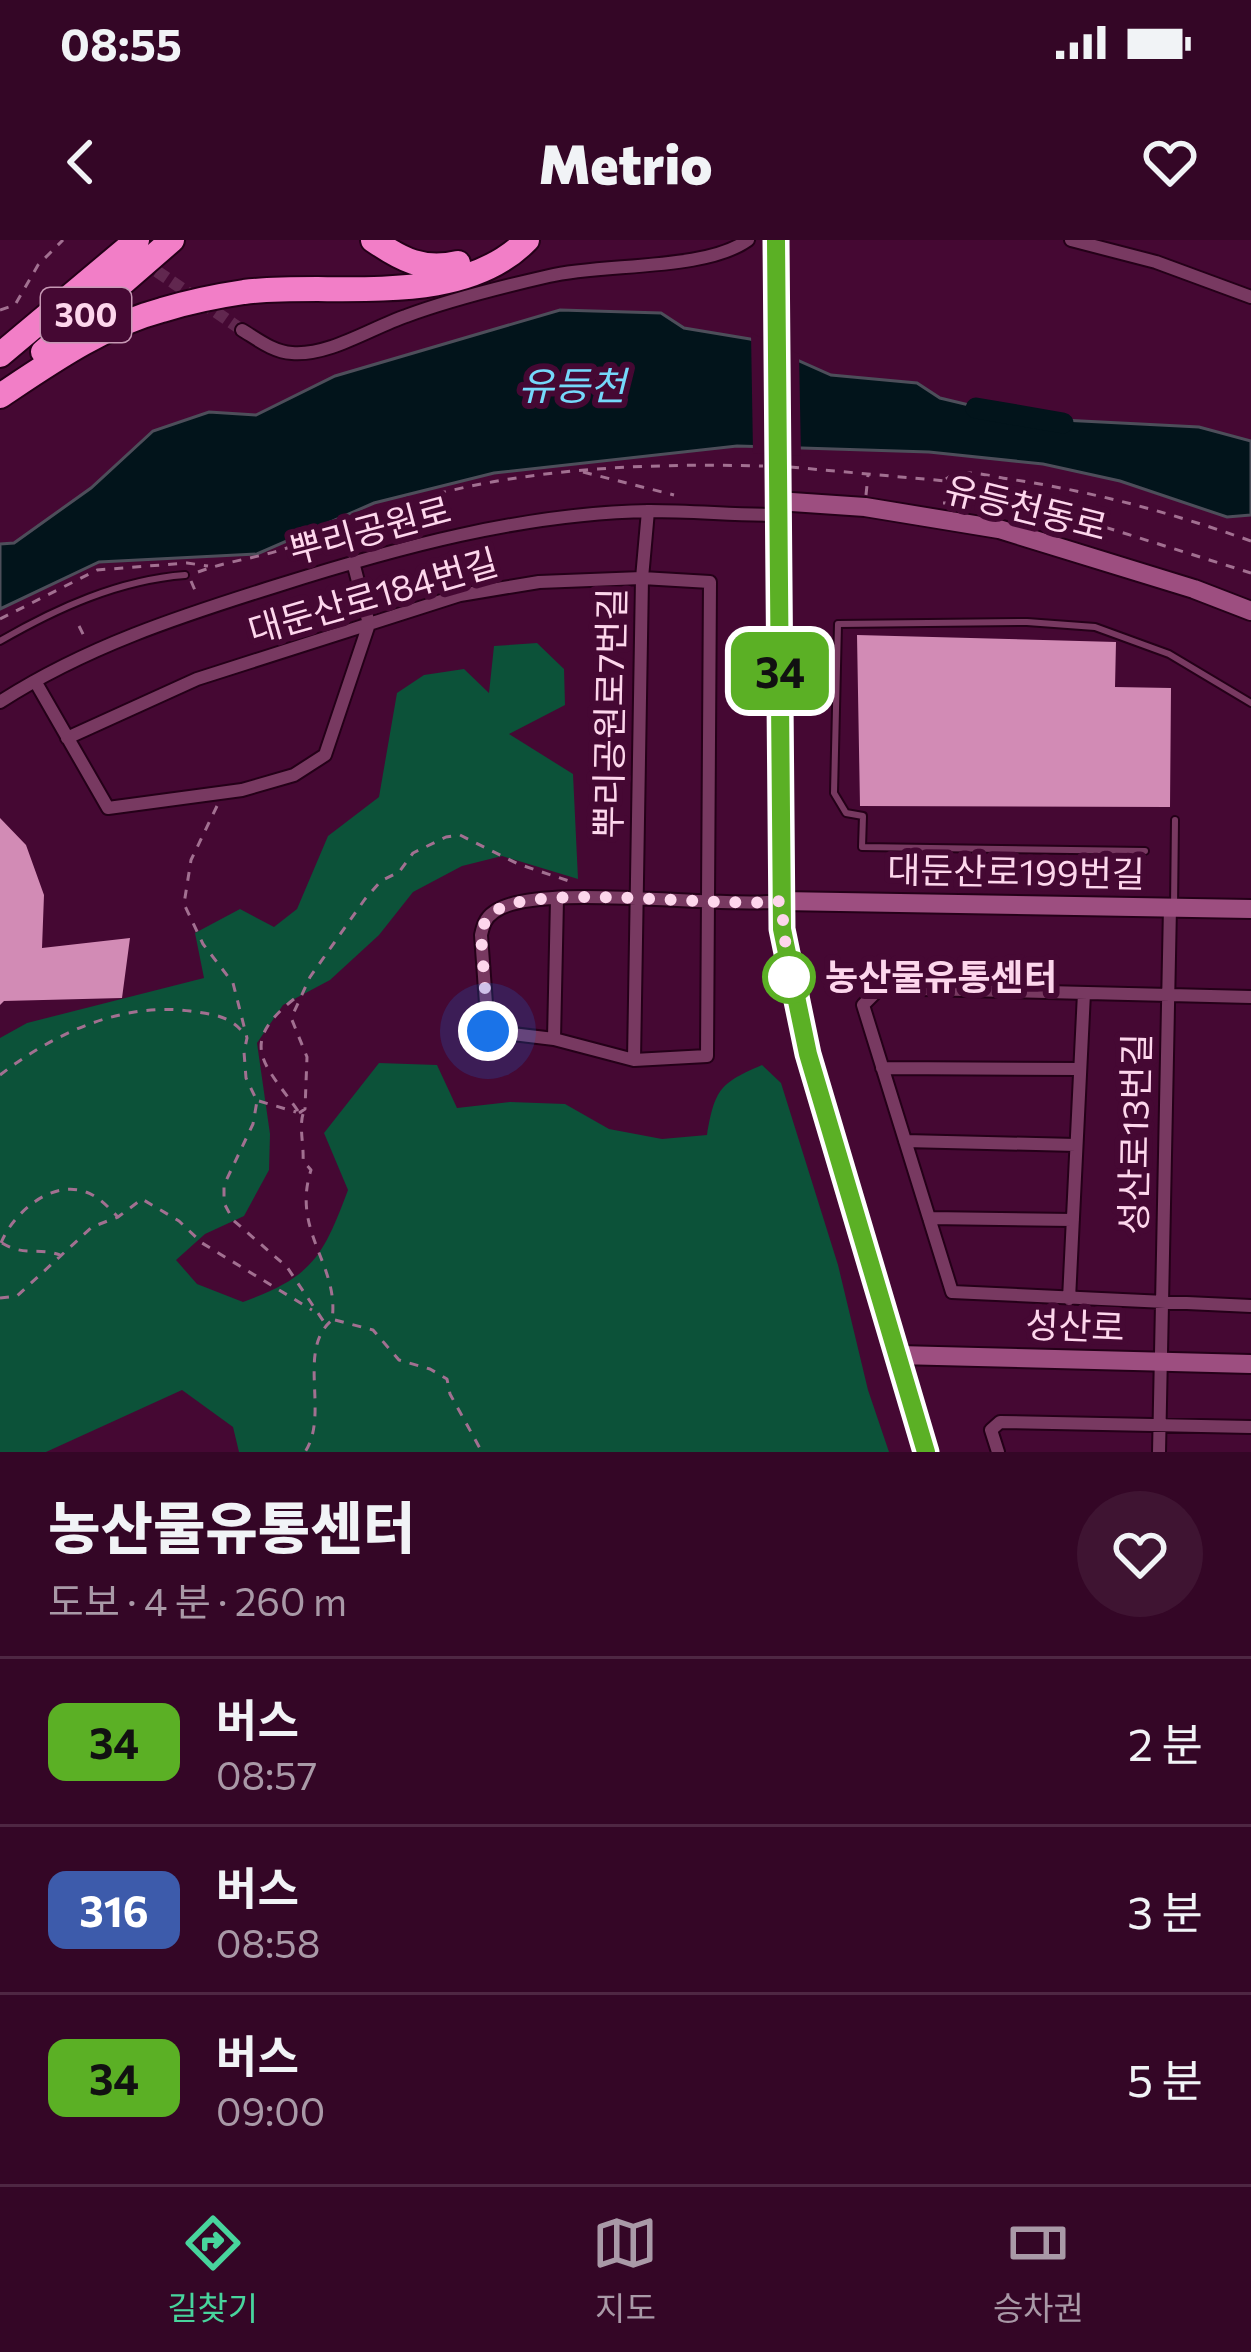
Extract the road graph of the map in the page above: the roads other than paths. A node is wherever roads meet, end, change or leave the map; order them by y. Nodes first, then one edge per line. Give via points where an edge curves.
1 (124, 240) edge
2 (137, 240) edge
3 (172, 240) edge
4 (373, 240) edge
5 (508, 240) edge
6 (527, 240) edge
7 (748, 240) edge
8 (776, 240) edge
9 (1070, 240) edge
10 (81, 288) junction
11 (1251, 297) edge
12 (242, 330) tunnel mouth
13 (0, 355) edge
14 (0, 393) edge
15 (778, 499) junction
16 (647, 511) junction
17 (352, 562) junction
18 (188, 578) road end
19 (642, 578) junction
20 (1251, 611) edge
21 (369, 624) junction
22 (0, 641) edge
23 (34, 681) junction
24 (0, 702) edge
25 (1251, 703) edge
26 (67, 738) junction
27 (1175, 820) dead end
28 (1145, 851) dead end
29 (637, 898) junction
30 (556, 899) junction
31 (781, 901) junction
32 (710, 902) junction
33 (1172, 908) junction
34 (1251, 909) edge
35 (1084, 993) junction
36 (1168, 995) junction
37 (1251, 997) edge
38 (554, 1039) junction
39 (634, 1060) junction
40 (882, 1068) junction
41 (1080, 1069) junction
42 (905, 1141) junction
43 (1076, 1145) junction
44 (929, 1218) junction
45 (1073, 1220) junction
46 (1069, 1299) junction
47 (1160, 1304) junction
48 (1251, 1306) edge
49 (898, 1355) junction
50 (1159, 1362) junction
51 (1251, 1364) edge
52 (1159, 1427) junction
53 (1251, 1427) edge
54 (926, 1452) edge
55 (998, 1452) edge
56 (1159, 1452) edge

1 - 10 highway
2 - 10 highway, 300
3 - 14 highway, 300
4 - 5 highway via 434,268 483,257
6 - 14 highway via 490,269 441,282 245,292 161,310 73,347
7 - 12 street via 700,258 570,271 494,289 323,349 293,354
8 - 15 main road, bridge
9 - 11 street
10 - 13 highway, 300
15 - 16 street, 뿌리공원로
15 - 20 main road, 유등천동로 via 1000,529
15 - 31 main road
16 - 17 street, 뿌리공원로 via 502,526
16 - 19 street, 뿌리공원로7번길
17 - 21 street
17 - 23 street, 뿌리공원로 via 130,635
18 - 22 lane via 145,578 110,589
19 - 21 street, 대둔산로184번길 via 460,595
19 - 29 street, 뿌리공원로7번길
19 - 32 street, 대둔산로184번길 via 710,581
21 - 26 street, 대둔산로184번길 via 197,680
21 - 26 street via 325,755 293,775 108,808
23 - 24 street, 뿌리공원로
23 - 26 street
25 - 28 lane via 1169,654 1095,627 838,624 834,793 846,813 863,815 862,847
27 - 33 lane
29 - 30 street
29 - 32 street
29 - 39 street, 뿌리공원로7번길
30 - 38 street
30 - 38 street via 496,909 481,935 488,1031
31 - 32 street
31 - 33 main road, 대둔산로199번길
31 - 49 main road via 786,964 808,1054
32 - 39 street via 707,1056
33 - 34 main road, 대둔산로199번길
33 - 36 street, 성산로13번길
35 - 36 street
35 - 40 street via 880,988 863,1005
35 - 41 street
36 - 37 street
36 - 47 street, 성산로13번길
38 - 39 street
40 - 41 street
40 - 42 street
41 - 43 street
42 - 43 street
42 - 44 street
43 - 45 street
44 - 45 street
44 - 46 street via 952,1292
45 - 46 street
46 - 47 street
47 - 48 street
47 - 50 street, 성산로13번길
49 - 50 main road, 성산로
49 - 54 main road
50 - 51 main road, 성산로
50 - 52 street, 성산로13번길
52 - 53 street
52 - 55 street via 1000,1422 991,1430
52 - 56 street, 성산로13번길

